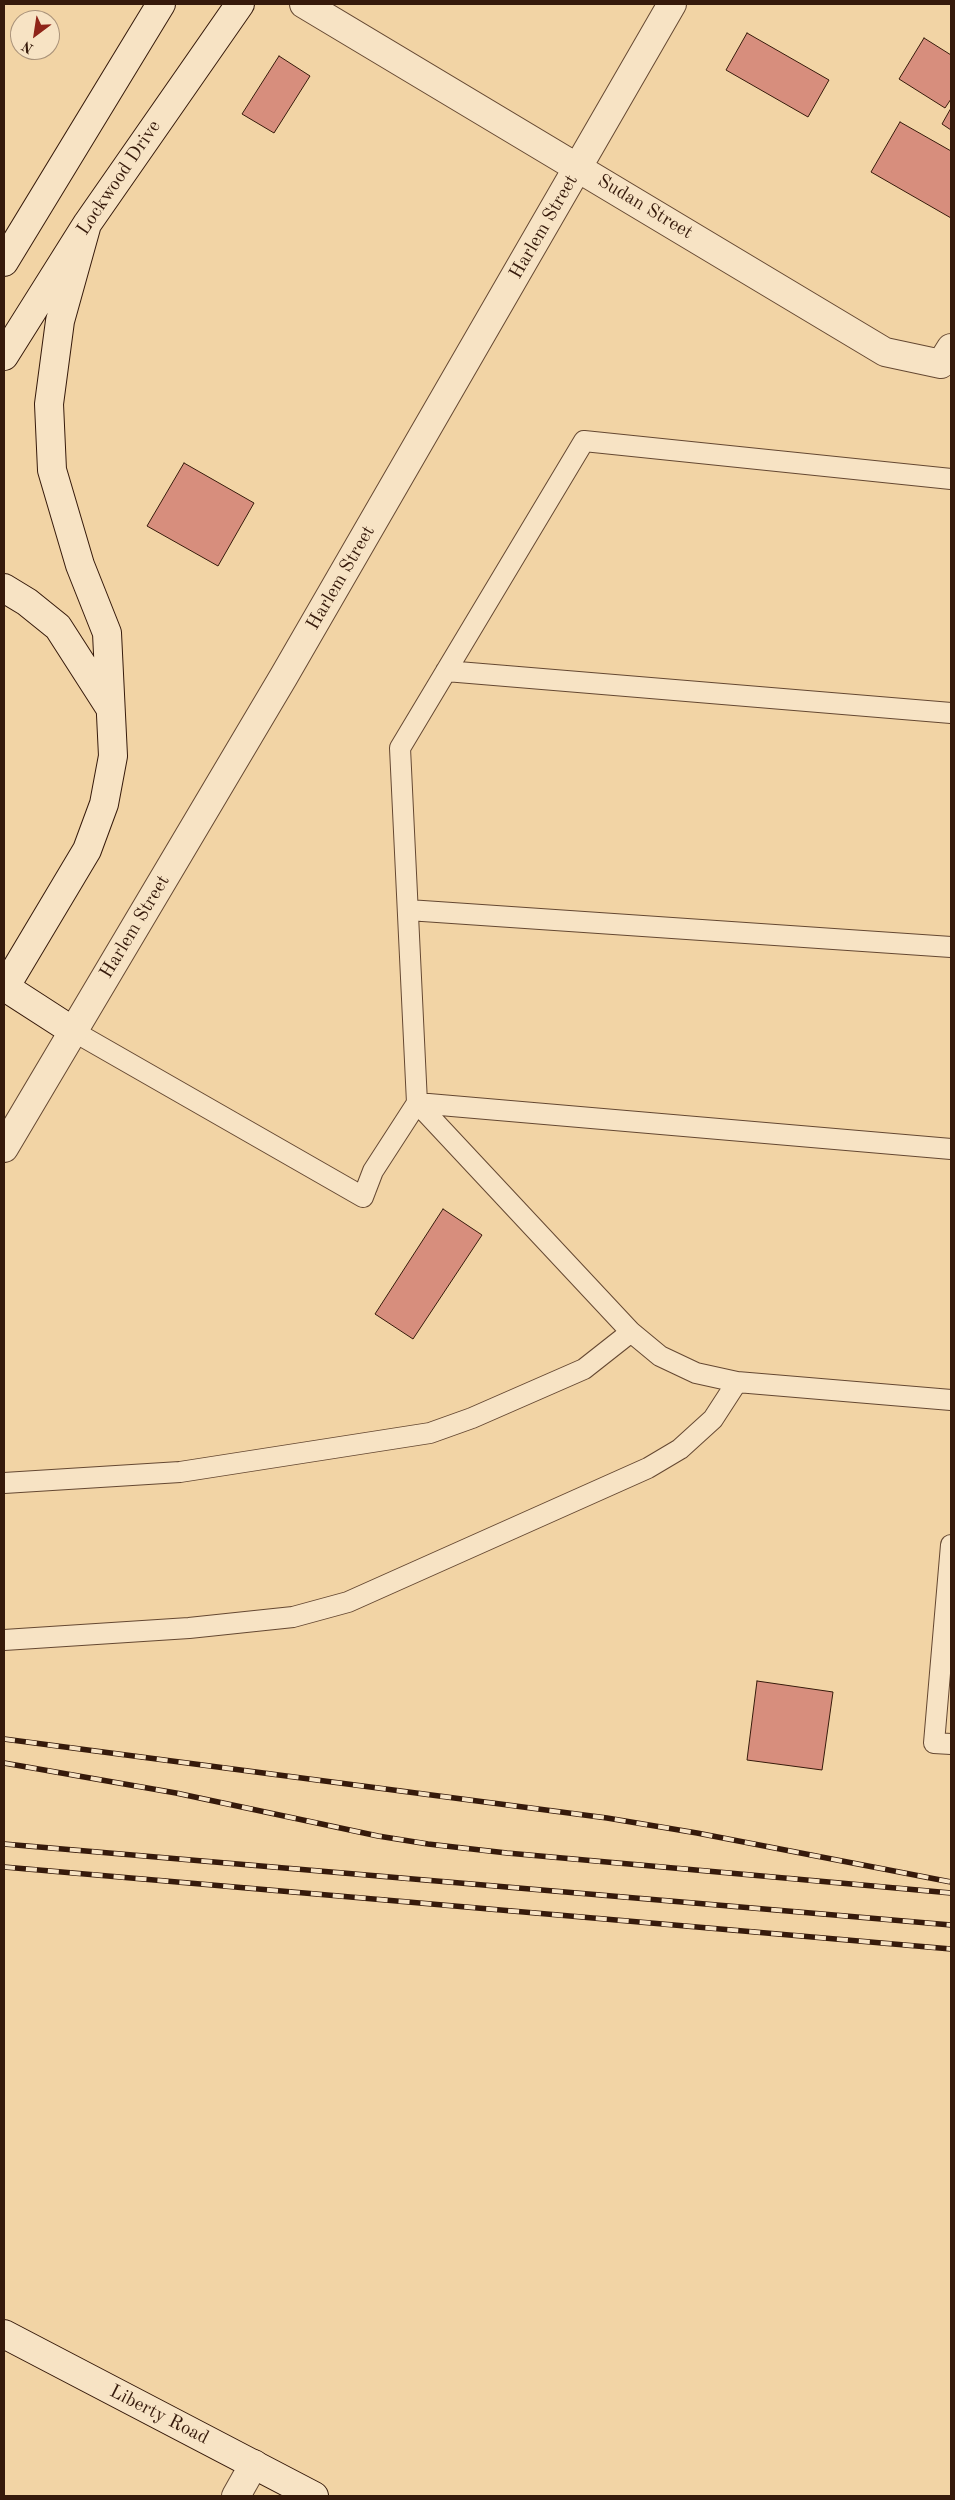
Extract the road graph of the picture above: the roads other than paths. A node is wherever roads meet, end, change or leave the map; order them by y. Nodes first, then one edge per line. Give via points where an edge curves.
1 (160, 4) edge
2 (240, 4) edge
3 (304, 4) edge
4 (672, 4) edge
5 (578, 167) junction
6 (38, 205) junction
7 (87, 224) junction
8 (4, 231) edge
9 (4, 262) edge
10 (4, 356) edge
11 (946, 356) edge
12 (951, 479) edge
13 (4, 588) edge
14 (446, 671) junction
15 (110, 710) junction
16 (951, 713) edge
17 (408, 910) junction
18 (951, 947) edge
19 (4, 988) edge
20 (74, 1031) junction
21 (416, 1103) junction
22 (4, 1148) edge
23 (951, 1149) edge
24 (631, 1332) junction
25 (737, 1382) junction
26 (951, 1400) edge
27 (4, 1483) edge
28 (951, 1545) edge
29 (950, 1576) edge
30 (4, 1640) edge
31 (951, 1744) edge
32 (4, 2334) edge
33 (254, 2464) junction
34 (236, 2496) edge
35 (314, 2496) edge

1 - 6 main road
2 - 7 main road, Lockwood Drive
3 - 5 main road, Sudan Street
4 - 5 main road, Harlem Street
5 - 11 main road, Sudan Street via 885,352
5 - 20 main road, Harlem Street via 284,676
6 - 8 main road
6 - 9 main road
7 - 10 main road, Lockwood Drive
7 - 15 main road via 60,321 49,404 52,470 80,565 107,633
12 - 14 lane via 584,441
13 - 15 main road via 58,627
14 - 16 lane
14 - 17 lane via 400,748
15 - 19 main road via 113,756 104,804 87,850
17 - 18 lane
17 - 21 lane
19 - 20 main road
20 - 21 lane via 363,1197 373,1170
20 - 22 main road, Harlem Street
21 - 23 lane
21 - 24 lane
24 - 25 lane via 660,1356 696,1373
24 - 27 lane via 584,1369 472,1418 430,1432 180,1472
25 - 26 lane
25 - 30 lane via 713,1419 680,1449 648,1468 348,1602 293,1617 189,1628
28 - 29 lane
29 - 31 lane via 934,1743
32 - 33 main road, Liberty Road
33 - 34 main road
33 - 35 main road, Liberty Road

